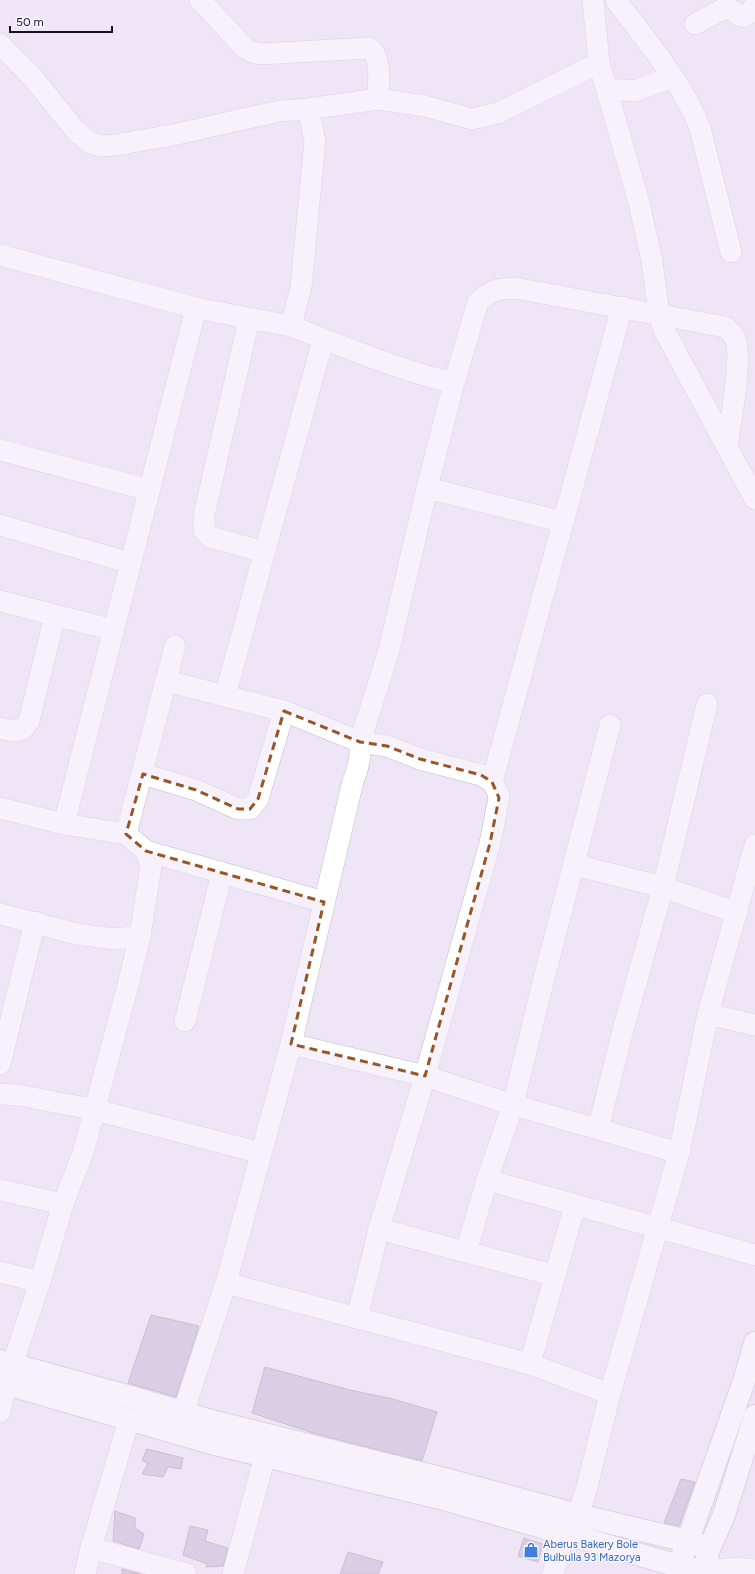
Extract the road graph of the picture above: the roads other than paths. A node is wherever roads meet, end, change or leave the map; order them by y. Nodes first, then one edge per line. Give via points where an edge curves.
1 (200, 0) edge
2 (616, 0) edge
3 (595, 1) edge
4 (755, 6) edge
5 (694, 24) dead end
6 (0, 44) edge
7 (599, 63) junction
8 (673, 76) junction
9 (607, 89) junction
10 (378, 99) junction
11 (308, 110) junction
12 (731, 252) dead end
13 (0, 255) edge
14 (622, 307) junction
15 (196, 308) junction
16 (659, 314) junction
17 (248, 320) junction
18 (291, 326) junction
19 (323, 340) junction
20 (454, 384) junction
21 (727, 446) junction
22 (0, 450) edge
23 (427, 488) junction
24 (149, 490) junction
25 (755, 499) edge
26 (563, 522) junction
27 (0, 525) edge
28 (265, 552) junction
29 (130, 563) junction
30 (0, 601) edge
31 (55, 616) junction
32 (113, 630) junction
33 (175, 646) dead end
34 (166, 681) junction
35 (225, 696) junction
36 (707, 704) dead end
37 (284, 710) junction
38 (610, 725) dead end
39 (0, 728) edge
40 (360, 742) junction
41 (142, 774) junction
42 (492, 782) junction
43 (0, 808) edge
44 (64, 824) junction
45 (126, 834) junction
46 (755, 845) edge
47 (146, 851) junction
48 (575, 865) junction
49 (222, 873) junction
50 (663, 887) junction
51 (324, 902) junction
52 (737, 913) junction
53 (0, 914) edge
54 (35, 922) junction
55 (140, 936) junction
56 (708, 1014) junction
57 (185, 1021) dead end
58 (755, 1025) edge
59 (291, 1044) junction
60 (0, 1064) edge
61 (425, 1076) junction
62 (0, 1094) edge
63 (513, 1105) junction
64 (96, 1110) junction
65 (598, 1129) junction
66 (679, 1153) junction
67 (261, 1154) junction
68 (487, 1180) junction
69 (0, 1190) edge
70 (63, 1204) junction
71 (575, 1205) junction
72 (658, 1227) junction
73 (379, 1229) junction
74 (466, 1252) junction
75 (755, 1255) edge
76 (0, 1272) edge
77 (553, 1275) junction
78 (40, 1282) junction
79 (226, 1283) junction
80 (357, 1318) junction
81 (755, 1343) edge
82 (530, 1364) junction
83 (5, 1373) edge
84 (610, 1394) junction
85 (0, 1412) edge
86 (183, 1413) junction
87 (755, 1416) edge
88 (129, 1420) junction
89 (265, 1456) junction
90 (578, 1515) junction
91 (564, 1533) junction
92 (687, 1541) junction
93 (90, 1548) junction
94 (709, 1549) junction
95 (747, 1569) edge
96 (678, 1570) edge
97 (704, 1573) edge
98 (85, 1574) edge
99 (186, 1574) edge
100 (233, 1574) edge
101 (553, 1574) edge

1 - 10 street via 245,48 252,52 261,54 369,48 374,51 377,59
2 - 8 street
3 - 7 street
4 - 5 street via 744,18 725,8
6 - 11 street via 34,79 76,131 90,143 102,146 177,134 280,111
7 - 9 street
7 - 10 street via 498,114 472,119 425,106
8 - 9 street via 634,91
8 - 12 street via 700,128
9 - 16 street via 639,203 652,261
10 - 11 street
11 - 18 street via 314,148 300,287
13 - 15 street
14 - 16 street
14 - 20 street via 515,288 488,293 478,302
14 - 26 street
15 - 17 street
15 - 24 street
16 - 21 street via 664,330
16 - 21 street via 725,327 734,336 738,348
17 - 18 street
17 - 28 street via 204,515 204,530 210,537
18 - 19 street
19 - 20 street
19 - 28 street
20 - 23 street
21 - 25 street
22 - 24 street
23 - 26 street
23 - 40 street via 389,650
24 - 29 street
26 - 42 street
27 - 29 street
28 - 35 street
29 - 32 street
30 - 31 street
31 - 32 street
31 - 39 street via 28,721 24,728 13,732
32 - 44 street
33 - 34 street
34 - 35 street
34 - 41 street
35 - 37 street
36 - 50 street
37 - 40 street
37 - 41 street via 258,799 250,809 238,809 196,790
38 - 48 street
40 - 42 street via 387,746 420,759 480,775
40 - 51 street via 358,769
41 - 45 street
42 - 61 street via 499,798 490,843
43 - 44 street
44 - 45 street
45 - 47 street
46 - 52 street
47 - 49 street
47 - 55 street via 151,866
48 - 50 street
48 - 63 street
49 - 51 street
49 - 57 street
50 - 52 street
50 - 65 street
51 - 59 street
52 - 56 street
53 - 54 street
54 - 55 street via 77,934 114,939
54 - 60 street
55 - 64 street
56 - 58 street
56 - 66 street
59 - 61 street
59 - 67 street
61 - 63 street
61 - 73 street
62 - 64 street
63 - 65 street
63 - 68 street
64 - 67 street
64 - 70 street
65 - 66 street
66 - 72 street
67 - 79 street
68 - 71 street
68 - 74 street
69 - 70 street
70 - 78 street
71 - 72 street
71 - 77 street
72 - 75 street
72 - 84 street
73 - 74 street
73 - 80 street
74 - 77 street
76 - 78 street
77 - 82 street
78 - 83 street
79 - 80 street
79 - 86 street
80 - 82 street
81 - 92 main road
82 - 84 street
83 - 85 street
83 - 86 main road via 131,1396
83 - 88 main road
84 - 90 street
86 - 90 main road
87 - 94 main road via 724,1514
88 - 89 main road
88 - 93 street
89 - 91 main road via 440,1498
89 - 100 street
90 - 92 main road
91 - 96 main road
91 - 101 street
92 - 94 main road
92 - 96 main road
93 - 98 street
93 - 99 street
94 - 95 street
94 - 97 main road
95 - 97 street
96 - 97 main road

